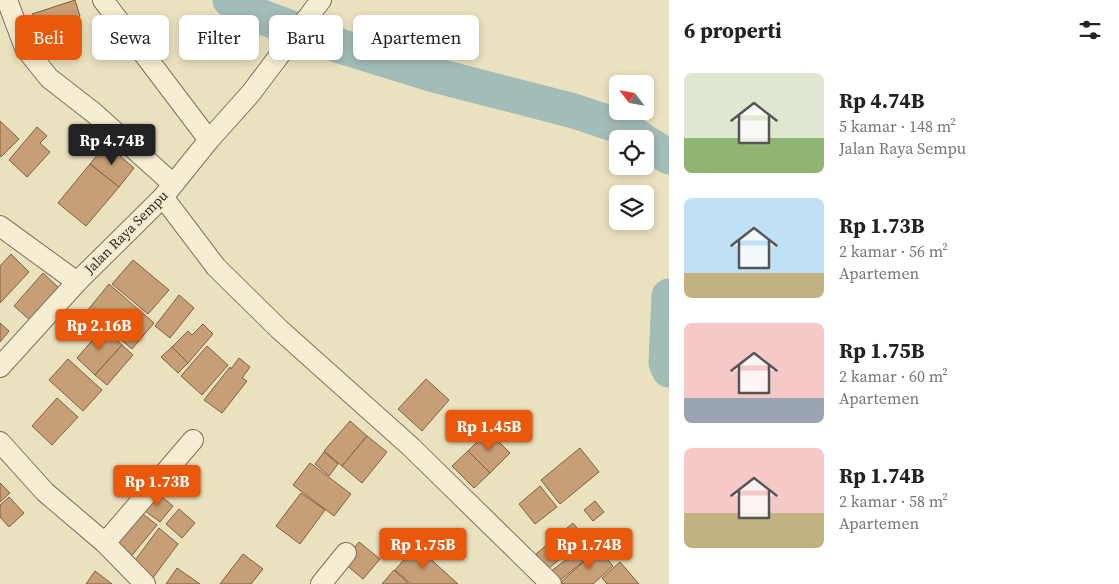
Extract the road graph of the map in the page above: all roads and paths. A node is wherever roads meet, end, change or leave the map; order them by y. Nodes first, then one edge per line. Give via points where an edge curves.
1 (7, 0) edge
2 (103, 0) edge
3 (321, 0) edge
4 (209, 140) junction
5 (168, 190) junction
6 (0, 226) edge
7 (77, 282) junction
8 (0, 367) edge
9 (194, 440) dead end
10 (0, 442) edge
11 (105, 543) junction
12 (346, 553) dead end
13 (541, 581) edge
14 (145, 584) edge
15 (321, 584) edge

1 - 5 street via 25,48 48,78 94,112
2 - 4 street
3 - 4 street, Jalan Raya Sempu via 251,93
4 - 5 street, Jalan Raya Sempu
5 - 7 street, Jalan Raya Sempu
5 - 13 street via 216,266 278,330 411,447
6 - 7 street
7 - 8 street, Jalan Raya Sempu
9 - 11 street
10 - 11 street via 45,492
11 - 14 street
12 - 15 street

